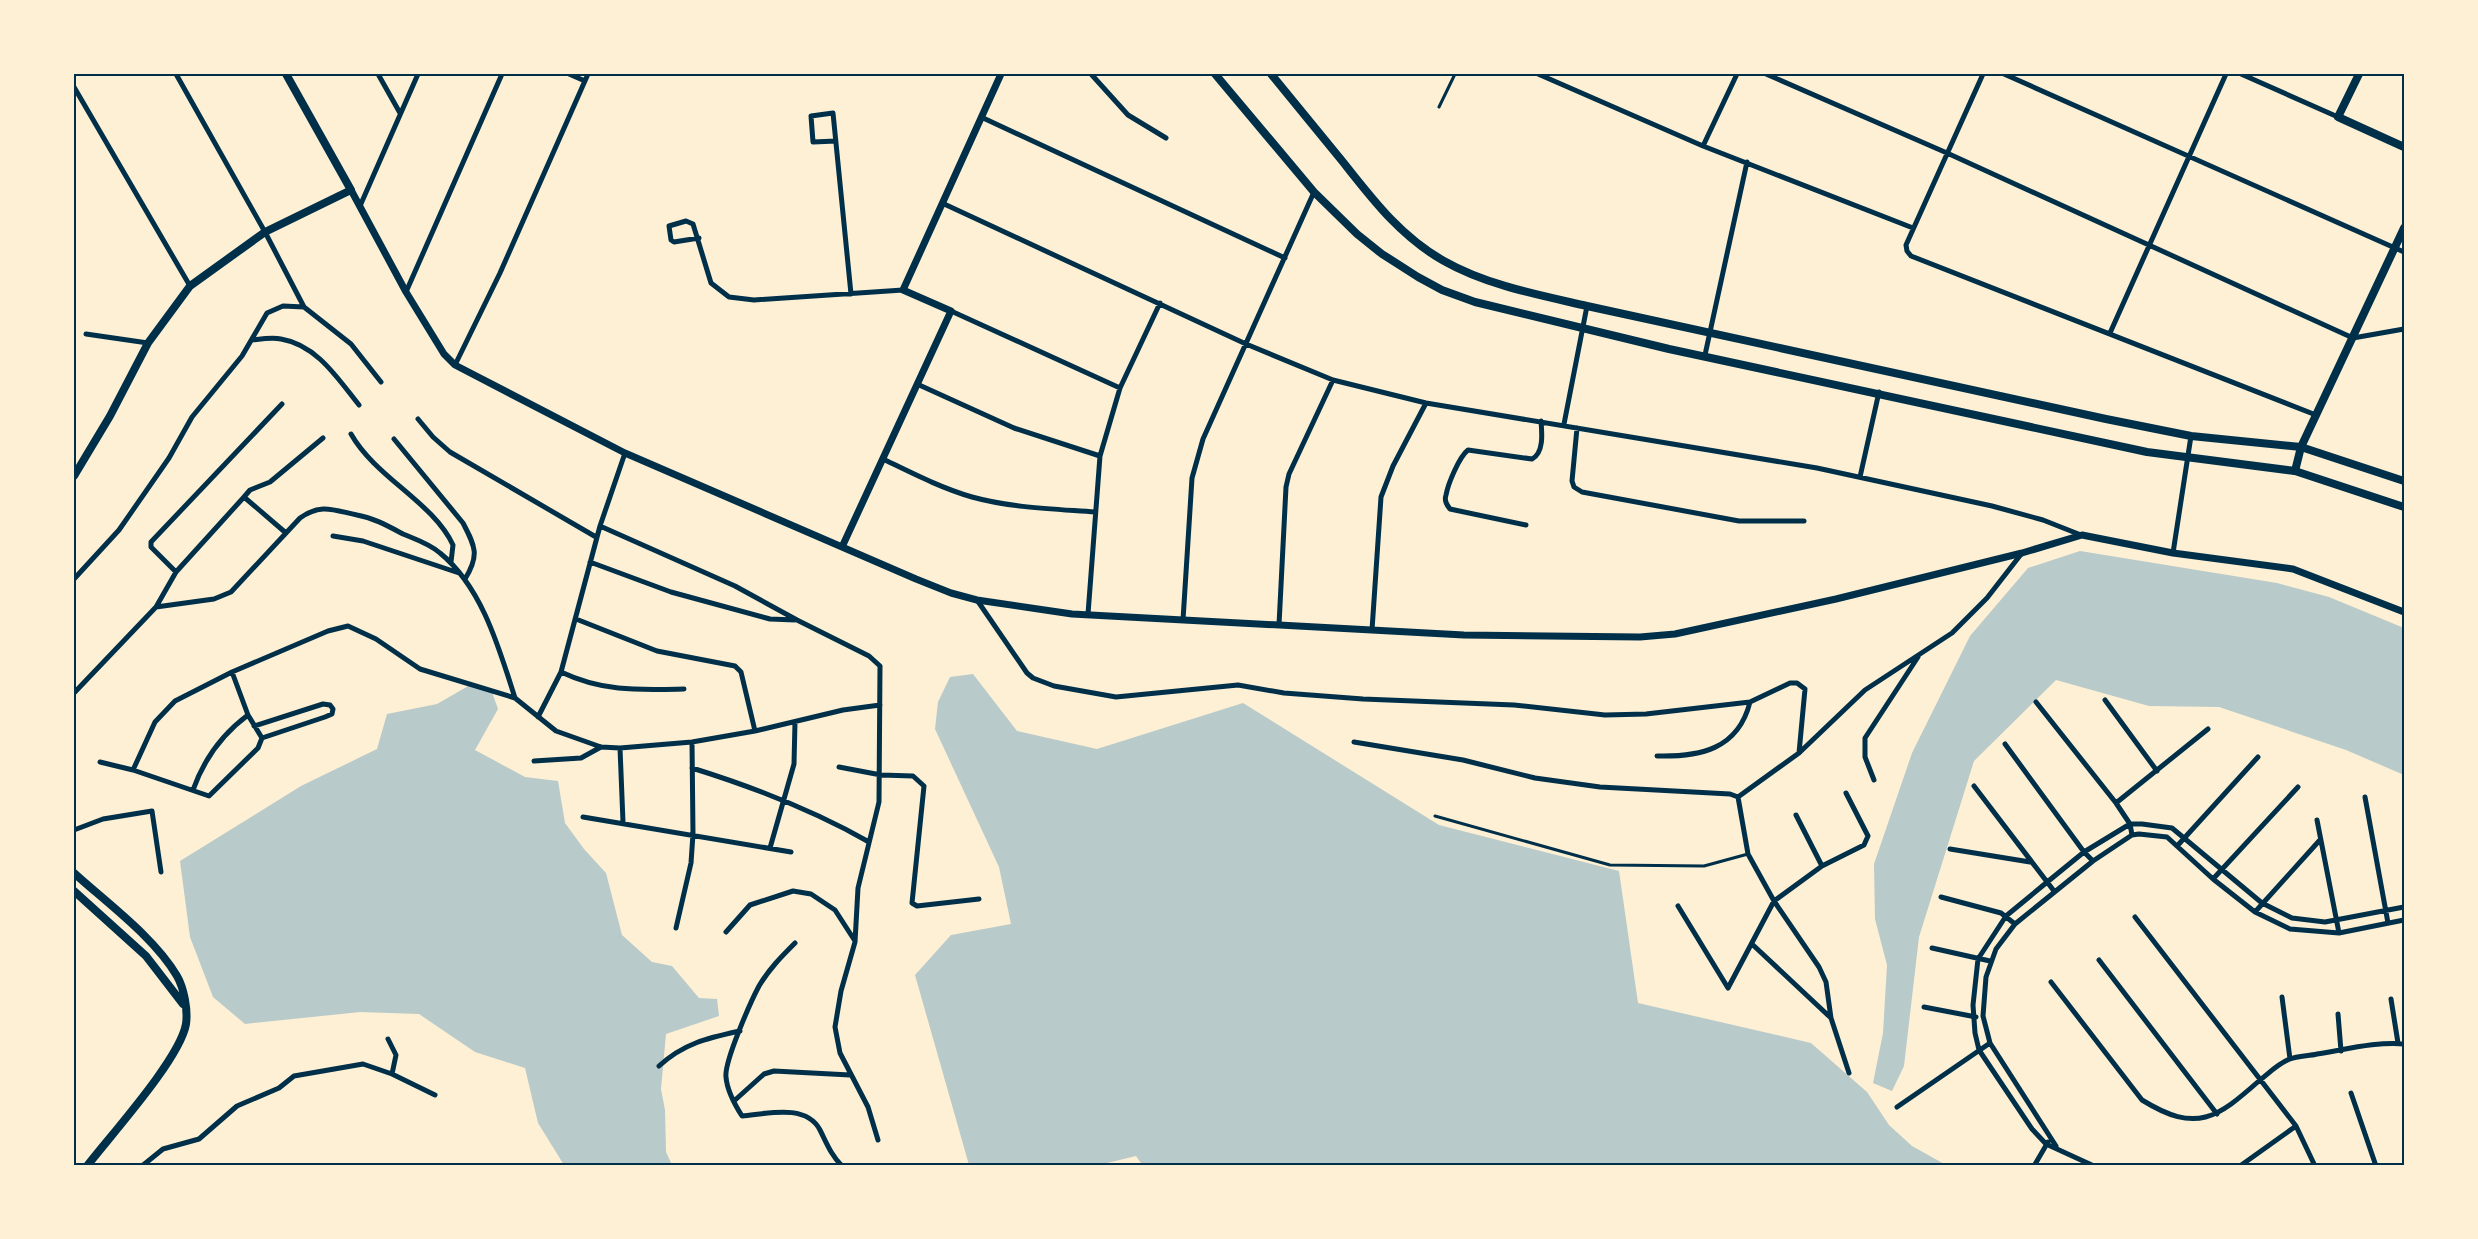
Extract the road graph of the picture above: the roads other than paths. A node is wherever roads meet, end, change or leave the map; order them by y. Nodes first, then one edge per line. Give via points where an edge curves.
1 (176, 74) edge
2 (286, 74) edge
3 (378, 74) edge
4 (418, 74) edge
5 (502, 74) edge
6 (569, 74) edge
7 (588, 74) edge
8 (1001, 74) edge
9 (1091, 74) edge
10 (1215, 74) edge
11 (1272, 74) edge
12 (1455, 74) edge
13 (1538, 74) edge
14 (1737, 74) edge
15 (1766, 74) edge
16 (1983, 74) edge
17 (2004, 74) edge
18 (2226, 74) edge
19 (2241, 74) edge
20 (2359, 74) edge
21 (585, 81) junction
22 (74, 87) edge
23 (1439, 107) dead end
24 (400, 113) junction
25 (981, 117) junction
26 (2338, 117) junction
27 (1166, 138) dead end
28 (836, 141) junction
29 (1703, 146) junction
30 (2404, 147) edge
31 (1947, 153) junction
32 (2188, 156) junction
33 (1747, 162) junction
34 (351, 190) junction
35 (1314, 192) junction
36 (942, 203) junction
37 (360, 207) junction
38 (1913, 228) junction
39 (2404, 228) edge
40 (265, 232) junction
41 (698, 235) junction
42 (2149, 244) junction
43 (2395, 248) junction
44 (2404, 252) edge
45 (1285, 258) junction
46 (190, 286) junction
47 (903, 290) junction
48 (406, 292) junction
49 (851, 294) junction
50 (1160, 303) junction
51 (1587, 306) junction
52 (304, 307) junction
53 (951, 311) junction
54 (2404, 329) edge
55 (1583, 330) junction
56 (1710, 332) junction
57 (2110, 333) junction
58 (86, 334) dead end
59 (2353, 338) junction
60 (252, 340) junction
61 (148, 343) junction
62 (1246, 344) junction
63 (1705, 355) junction
64 (455, 365) junction
65 (1333, 380) junction
66 (381, 382) dead end
67 (917, 384) junction
68 (1120, 388) junction
69 (1878, 392) junction
70 (1426, 403) junction
71 (282, 404) dead end
72 (359, 405) dead end
73 (2316, 415) junction
74 (418, 419) dead end
75 (1541, 421) junction
76 (1564, 424) junction
77 (1577, 428) junction
78 (351, 434) dead end
79 (2191, 436) junction
80 (323, 438) dead end
81 (394, 439) dead end
82 (2301, 447) junction
83 (625, 453) junction
84 (1100, 456) junction
85 (2188, 458) junction
86 (883, 459) junction
87 (2295, 471) junction
88 (74, 476) edge
89 (1860, 477) junction
90 (2404, 482) edge
91 (244, 497) junction
92 (2404, 507) edge
93 (1095, 512) junction
94 (1804, 521) dead end
95 (1526, 525) dead end
96 (600, 526) junction
97 (286, 533) junction
98 (2082, 535) junction
99 (333, 536) dead end
100 (596, 537) junction
101 (842, 547) junction
102 (2172, 553) junction
103 (2022, 554) junction
104 (451, 562) junction
105 (590, 562) junction
106 (176, 572) junction
107 (461, 573) junction
108 (74, 579) edge
109 (465, 579) junction
110 (977, 600) junction
111 (156, 607) junction
112 (2404, 612) edge
113 (1088, 614) junction
114 (576, 619) junction
115 (796, 620) junction
116 (1184, 620) junction
117 (1279, 625) junction
118 (1372, 630) junction
119 (1919, 656) junction
120 (232, 672) junction
121 (561, 672) junction
122 (684, 689) dead end
123 (74, 693) edge
124 (515, 698) junction
125 (2105, 699) dead end
126 (1749, 702) junction
127 (2036, 702) dead end
128 (880, 705) junction
129 (248, 715) junction
130 (538, 717) junction
131 (795, 722) junction
132 (254, 726) junction
133 (2208, 729) dead end
134 (755, 730) junction
135 (262, 738) junction
136 (692, 742) junction
137 (1354, 742) dead end
138 (2005, 744) dead end
139 (601, 747) junction
140 (620, 748) junction
141 (1799, 753) junction
142 (1657, 756) dead end
143 (2258, 757) dead end
144 (534, 761) dead end
145 (100, 762) dead end
146 (839, 767) dead end
147 (692, 768) junction
148 (133, 770) junction
149 (2157, 771) junction
150 (881, 775) junction
151 (1874, 780) dead end
152 (1974, 786) dead end
153 (2298, 787) dead end
154 (193, 790) junction
155 (1846, 793) dead end
156 (1738, 797) junction
157 (2365, 797) dead end
158 (785, 801) junction
159 (2116, 803) junction
160 (1796, 815) dead end
161 (1435, 816) dead end
162 (583, 817) dead end
163 (2317, 820) dead end
164 (623, 822) junction
165 (2130, 825) junction
166 (74, 831) edge
167 (693, 834) junction
168 (2132, 835) junction
169 (2185, 837) junction
170 (2319, 841) junction
171 (869, 842) junction
172 (2178, 845) junction
173 (770, 848) junction
174 (1950, 849) dead end
175 (791, 852) dead end
176 (2084, 852) junction
177 (1748, 854) junction
178 (2093, 861) junction
179 (2030, 862) junction
180 (1822, 866) junction
181 (2221, 871) junction
182 (161, 872) dead end
183 (74, 873) edge
184 (2213, 879) junction
185 (2046, 883) junction
186 (74, 891) edge
187 (2054, 891) junction
188 (1941, 897) dead end
189 (979, 899) dead end
190 (1774, 901) junction
191 (2262, 903) junction
192 (1678, 906) dead end
193 (2404, 908) edge
194 (2385, 910) junction
195 (2255, 912) junction
196 (2006, 916) junction
197 (2136, 917) dead end
198 (2336, 920) junction
199 (2404, 920) edge
200 (2388, 923) junction
201 (2015, 924) junction
202 (675, 928) dead end
203 (726, 932) dead end
204 (2338, 933) junction
205 (855, 942) junction
206 (795, 943) dead end
207 (1753, 945) junction
208 (1932, 948) dead end
209 (1978, 959) junction
210 (2099, 960) dead end
211 (1990, 961) junction
212 (2051, 982) dead end
213 (2282, 997) dead end
214 (2391, 999) dead end
215 (184, 1006) junction
216 (1924, 1007) dead end
217 (2338, 1014) dead end
218 (1983, 1016) junction
219 (1974, 1017) junction
220 (1831, 1018) junction
221 (740, 1031) junction
222 (388, 1039) dead end
223 (1990, 1043) junction
224 (2401, 1043) edge
225 (1979, 1050) junction
226 (2341, 1051) junction
227 (2290, 1059) junction
228 (659, 1066) dead end
229 (1849, 1073) dead end
230 (392, 1074) junction
231 (850, 1075) junction
232 (2261, 1079) junction
233 (2351, 1093) dead end
234 (435, 1095) dead end
235 (734, 1101) junction
236 (1897, 1107) dead end
237 (2217, 1114) junction
238 (2296, 1126) junction
239 (2050, 1138) junction
240 (878, 1140) dead end
241 (2046, 1144) junction
242 (2056, 1146) junction
243 (87, 1166) edge
244 (142, 1166) edge
245 (842, 1166) edge
246 (2034, 1166) edge
247 (2094, 1166) edge
248 (2240, 1166) edge
249 (2315, 1166) edge
250 (2376, 1166) edge

1 - 40 street
2 - 34 main road
3 - 24 street
4 - 24 street
5 - 48 street
6 - 21 street
7 - 21 street
8 - 25 street
9 - 27 street via 1128,115
10 - 35 main road
11 - 51 main road via 1376,205 1417,243 1467,272
12 - 23 lane
13 - 29 street
14 - 29 street
15 - 31 street
16 - 31 street
17 - 32 street
18 - 32 street
19 - 26 street
20 - 26 main road
21 - 64 street
22 - 46 street
24 - 37 street
25 - 36 street
25 - 45 street
26 - 30 main road
28 - 28 street via 833,113 811,116 813,141
28 - 49 street
29 - 33 street
31 - 38 street
31 - 42 street
32 - 42 street
32 - 43 street
33 - 38 street
33 - 56 street
34 - 37 street
34 - 40 main road
35 - 45 street
35 - 55 main road via 1382,254 1442,290
36 - 47 street
36 - 50 street
37 - 48 street
38 - 57 street via 1906,245 1911,256
39 - 43 main road
40 - 46 main road
40 - 52 street
41 - 41 street via 674,242 669,226 686,221 693,224
41 - 49 street via 711,283 729,297 754,300
42 - 57 street
42 - 59 street
43 - 44 street
43 - 59 main road
45 - 62 street
46 - 61 main road
47 - 49 street
47 - 53 street
48 - 64 street via 444,354
50 - 62 street
50 - 68 street
51 - 55 street
51 - 56 main road
52 - 60 street via 292,304 271,309
52 - 66 street via 351,344
53 - 67 street
53 - 68 street
54 - 59 street
55 - 63 main road
55 - 76 street
56 - 63 street
56 - 79 main road
57 - 73 street
58 - 61 street
59 - 73 main road
60 - 72 street via 280,338 300,345 323,362
60 - 108 street via 192,417 170,458 119,530
61 - 88 main road
62 - 65 street
62 - 116 street via 1203,439 1192,478
63 - 69 main road
64 - 83 street
65 - 70 street
65 - 117 street via 1289,474 1283,500
67 - 84 street via 1014,428
67 - 86 street
68 - 84 street
69 - 85 main road
69 - 89 street
70 - 75 street
70 - 118 street via 1381,497
71 - 106 street via 151,542 154,552
73 - 82 main road
74 - 100 street via 450,452
75 - 76 street
75 - 95 street via 1540,453 1536,457 1468,450 1461,455 1445,496 1450,509
76 - 77 street
77 - 89 street
77 - 94 street via 1572,481 1582,492 1739,521
78 - 104 street via 361,452 443,528 453,545
79 - 82 main road
79 - 85 street
80 - 91 street via 270,482 250,490
81 - 109 street via 469,534 475,547 474,564
82 - 87 main road
82 - 90 main road
83 - 96 street
83 - 101 street
84 - 93 street
85 - 87 main road
85 - 102 street
86 - 93 street via 971,497
86 - 101 street
87 - 92 main road
89 - 98 street via 1992,506
91 - 97 street
91 - 106 street
93 - 113 street
96 - 100 street
96 - 115 street via 735,586
97 - 104 street via 311,510 322,508 371,518 438,550
97 - 111 street via 231,592 214,599
98 - 102 street
98 - 103 street
99 - 107 street via 363,541
100 - 105 street
101 - 110 street
102 - 112 street via 2293,569
103 - 118 street via 1674,634 1640,638
103 - 119 street via 1970,618
104 - 107 street
105 - 114 street
105 - 115 street via 671,592 770,619
106 - 111 street
107 - 109 street
109 - 124 street via 502,657
110 - 113 street
110 - 126 street via 1033,678 1054,686 1116,697 1238,685 1352,699 1514,705 1605,715
111 - 123 street
113 - 116 street
114 - 121 street
114 - 134 street via 657,651 735,666 741,672
115 - 128 street via 875,659 880,666
116 - 117 street
117 - 118 street
119 - 141 street via 1856,697
119 - 151 street via 1865,738 1865,757
120 - 124 street via 348,626 376,639 420,669
120 - 129 street
120 - 148 street via 175,701 155,722
121 - 122 street via 604,687
121 - 130 street
124 - 130 street
125 - 149 street
126 - 141 street via 1790,683 1801,684 1805,689
126 - 142 street via 1741,727 1731,737 1687,756
127 - 159 street
128 - 131 street
128 - 150 street
129 - 132 street
129 - 154 street via 214,748
130 - 139 street via 556,730
131 - 134 street
131 - 158 street via 794,764
132 - 135 street
132 - 135 street via 323,704 333,709 325,717
133 - 149 street
134 - 136 street
135 - 154 street via 258,748 216,791 208,796
136 - 140 street
136 - 147 street
137 - 156 street via 1463,760 1535,778
138 - 176 street
139 - 140 street
139 - 144 street via 581,759
140 - 164 street
141 - 156 street
143 - 169 street
145 - 148 street
146 - 150 street
147 - 158 street
147 - 167 street
148 - 154 street
149 - 159 street
150 - 171 street
150 - 189 street via 913,776 924,786 912,903 917,906
152 - 179 street
153 - 181 street
155 - 180 street via 1867,841
156 - 177 street
157 - 194 street
158 - 171 street
158 - 173 street
159 - 165 street
160 - 180 street
161 - 177 lane via 1610,865 1704,866
162 - 164 street
163 - 170 street
164 - 167 street
165 - 168 street
165 - 169 street via 2172,828
165 - 176 street
166 - 182 street via 103,819 152,811
167 - 173 street
167 - 202 street via 691,863
168 - 172 street via 2167,837
168 - 178 street
169 - 172 street
169 - 181 street
170 - 191 street
170 - 198 street
171 - 205 street via 858,888
172 - 184 street
173 - 175 street
174 - 179 street
176 - 178 street
176 - 185 street
177 - 190 street
178 - 187 street
179 - 185 street
180 - 190 street
181 - 184 street
181 - 191 street
183 - 215 main road via 167,963 183,990
184 - 195 street
185 - 187 street
185 - 196 street
186 - 215 main road via 146,956
187 - 201 street
188 - 196 street
190 - 207 street
190 - 220 street via 1820,967 1830,997
191 - 195 street
191 - 198 street via 2292,918
192 - 207 street via 1728,987
193 - 194 street
194 - 198 street
194 - 200 street
195 - 204 street via 2289,929
196 - 201 street
196 - 209 street
197 - 232 street
198 - 204 street
199 - 200 street
200 - 204 street
201 - 211 street
203 - 205 street via 750,904 793,891 811,894 835,910
205 - 231 street via 835,1027
206 - 221 street via 758,987
207 - 220 street
208 - 209 street
209 - 211 street
209 - 219 street
210 - 237 street
211 - 218 street
212 - 237 street via 2142,1100 2160,1111 2181,1116 2204,1118
213 - 227 street
214 - 224 street
215 - 243 main road via 186,1024 181,1040 157,1078
216 - 219 street
217 - 226 street
218 - 219 street
218 - 223 street
219 - 225 street
220 - 229 street
221 - 228 street via 682,1047
221 - 235 street via 728,1060 726,1077
222 - 230 street via 396,1055
223 - 225 street
223 - 239 street
224 - 226 street
225 - 236 street
225 - 241 street
226 - 227 street
227 - 232 street
230 - 234 street
230 - 244 street via 363,1064 294,1076 279,1088 237,1106 199,1139 163,1149
231 - 235 street via 774,1071 764,1074
231 - 240 street via 868,1107
232 - 237 street
232 - 238 street
233 - 250 street
235 - 245 street via 742,1116 796,1113 811,1119
238 - 248 street
238 - 249 street
239 - 241 street
239 - 242 street
241 - 242 street
241 - 246 street
242 - 247 street

